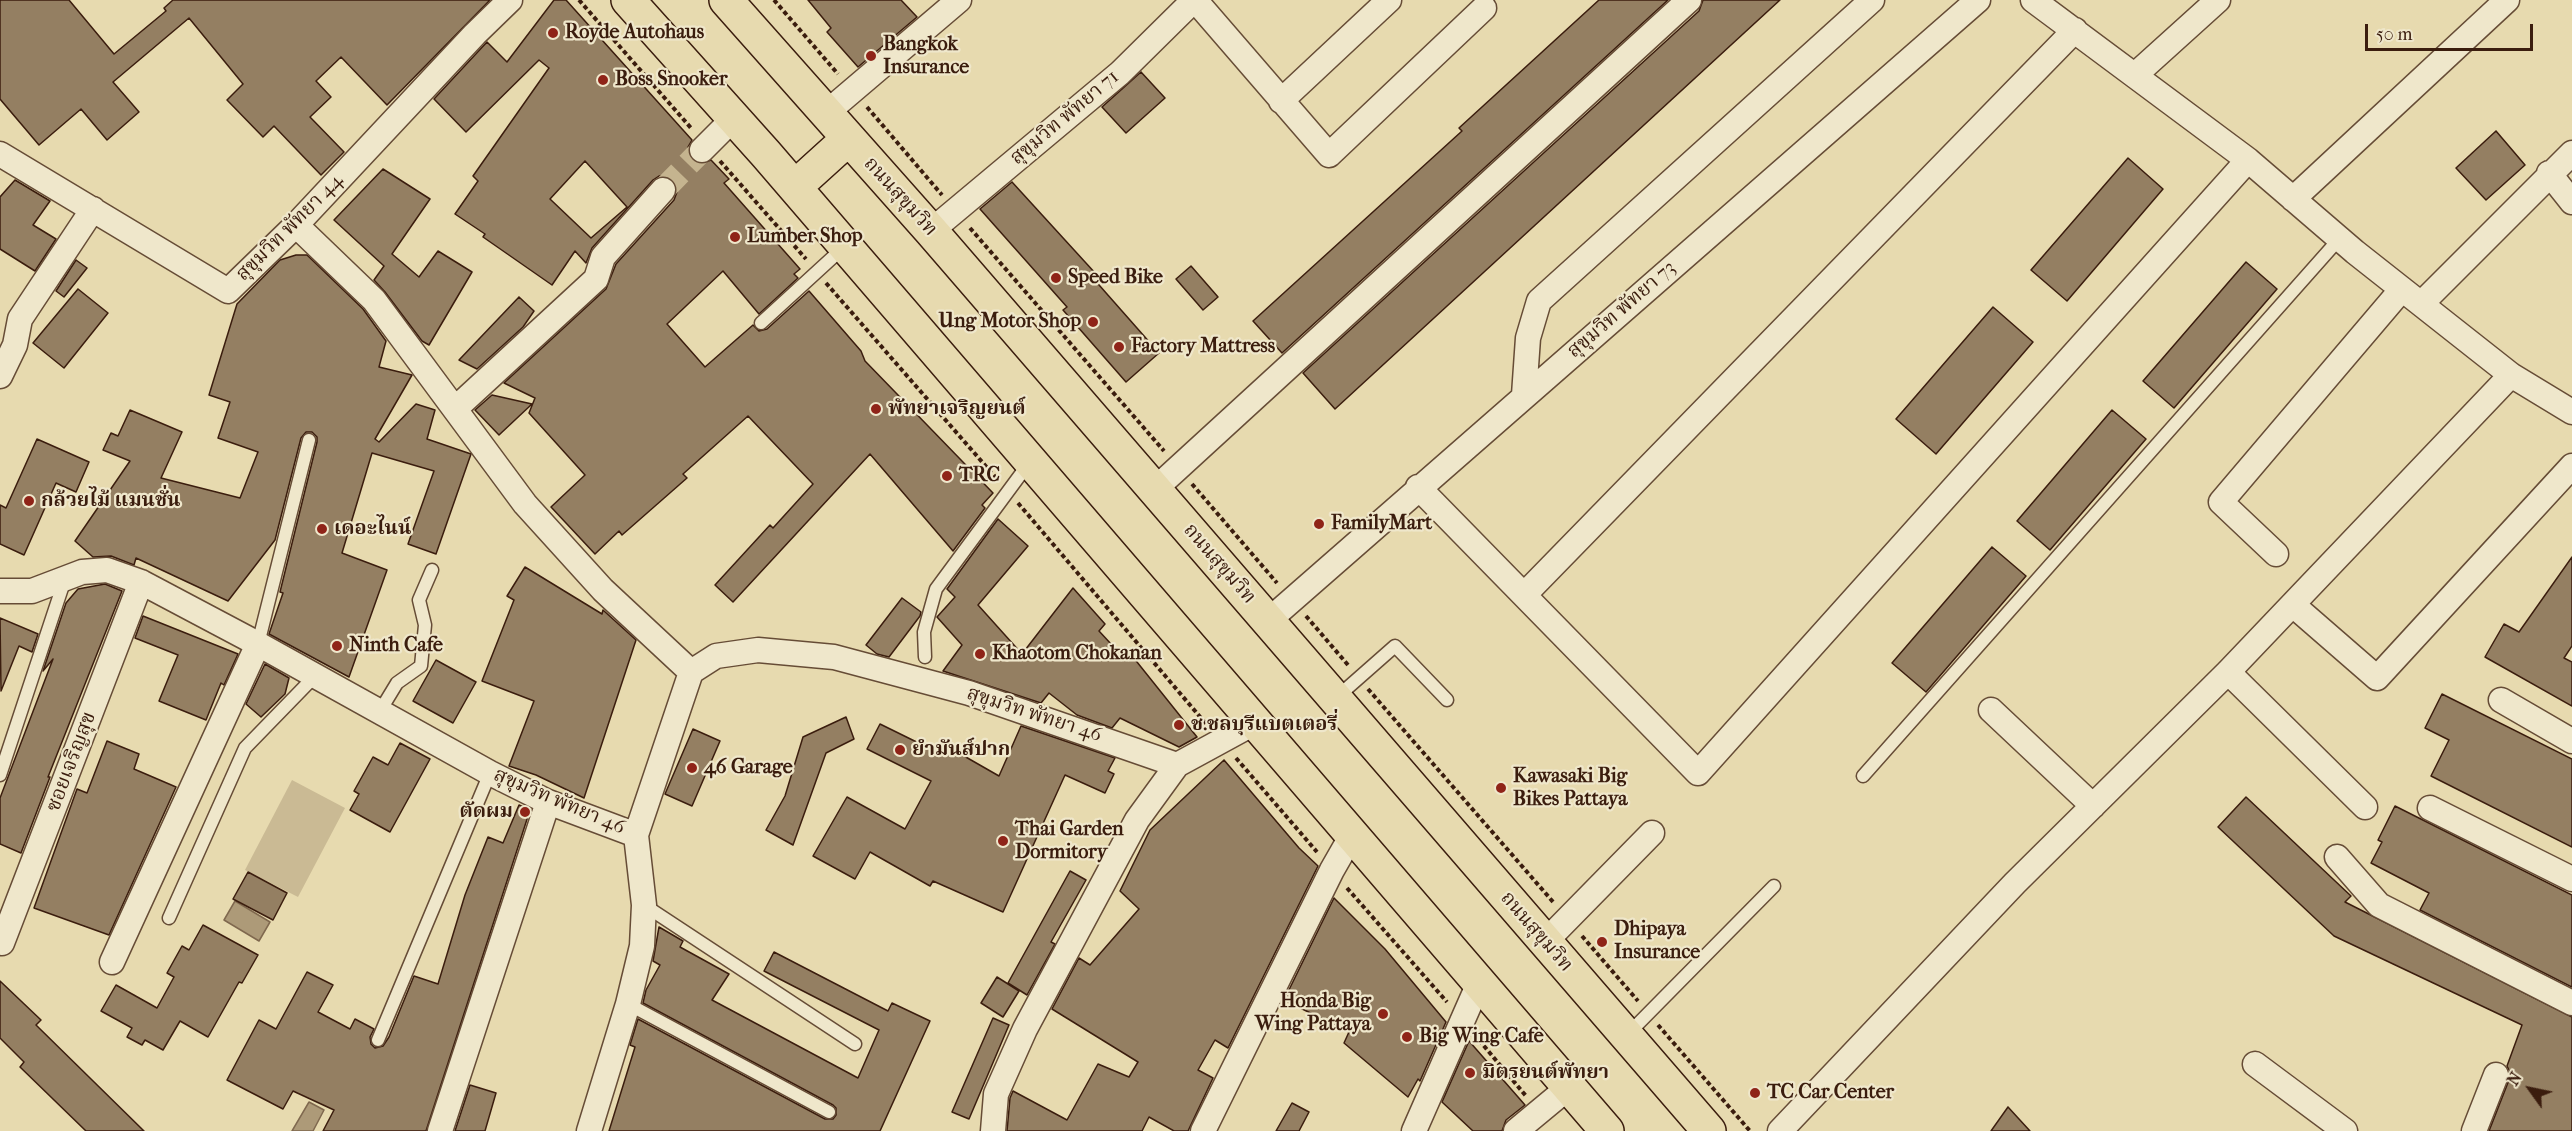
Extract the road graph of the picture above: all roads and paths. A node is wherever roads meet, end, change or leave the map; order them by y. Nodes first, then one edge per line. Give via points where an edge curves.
1 (510, 0) edge
2 (579, 0) edge
3 (628, 0) edge
4 (726, 0) edge
5 (774, 0) edge
6 (959, 0) edge
7 (1389, 0) edge
8 (1689, 0) edge
9 (1872, 0) edge
10 (1978, 0) edge
11 (2033, 0) edge
12 (2218, 0) edge
13 (2507, 0) edge
14 (1184, 3) edge
15 (1484, 8) dead end
16 (2075, 30) junction
17 (2135, 75) junction
18 (853, 91) junction
19 (1281, 101) junction
20 (825, 114) junction
21 (734, 118) junction
22 (848, 139) junction
23 (704, 148) junction
24 (2572, 153) edge
25 (0, 154) edge
26 (2248, 160) junction
27 (2549, 173) junction
28 (795, 188) junction
29 (663, 190) tunnel mouth
30 (2293, 199) junction
31 (2572, 202) edge
32 (93, 209) junction
33 (943, 221) junction
34 (296, 225) junction
35 (2340, 238) junction
36 (844, 246) junction
37 (816, 272) junction
38 (2402, 289) junction
39 (2421, 304) junction
40 (761, 323) dead end
41 (2511, 375) junction
42 (0, 376) edge
43 (1524, 395) junction
44 (455, 409) junction
45 (2572, 412) edge
46 (309, 440) dead end
47 (1031, 461) junction
48 (2572, 466) edge
49 (1179, 469) junction
50 (1418, 487) junction
51 (1154, 490) junction
52 (1008, 491) junction
53 (2276, 554) dead end
54 (432, 570) dead end
55 (65, 579) junction
56 (141, 582) junction
57 (0, 591) edge
58 (1525, 594) junction
59 (2293, 605) junction
60 (1280, 610) junction
61 (258, 644) junction
62 (925, 657) dead end
63 (691, 672) junction
64 (2228, 672) junction
65 (315, 676) junction
66 (1347, 689) junction
67 (1447, 700) dead end
68 (2501, 700) dead end
69 (1991, 710) dead end
70 (380, 711) junction
71 (1256, 722) junction
72 (1221, 741) junction
73 (2572, 741) edge
74 (1177, 765) junction
75 (490, 773) junction
76 (0, 776) edge
77 (1863, 777) dead end
78 (548, 802) junction
79 (2093, 806) junction
80 (2365, 807) dead end
81 (2430, 808) dead end
82 (1652, 833) dead end
83 (636, 835) junction
84 (1352, 835) junction
85 (2337, 857) dead end
86 (1332, 870) junction
87 (2572, 879) edge
88 (1774, 886) dead end
89 (644, 905) junction
90 (169, 918) dead end
91 (1556, 930) junction
92 (3, 943) dead end
93 (112, 962) dead end
94 (1479, 983) junction
95 (2572, 1003) edge
96 (628, 1004) junction
97 (1462, 1019) junction
98 (1637, 1024) junction
99 (378, 1040) dead end
100 (855, 1044) dead end
101 (2255, 1064) dead end
102 (2496, 1075) dead end
103 (1569, 1087) junction
104 (829, 1112) dead end
105 (1539, 1112) junction
106 (440, 1131) edge
107 (589, 1131) edge
108 (993, 1131) edge
109 (1203, 1131) edge
110 (1414, 1131) edge
111 (1516, 1131) edge
112 (1607, 1131) edge
113 (1708, 1131) edge
114 (1750, 1131) edge
115 (1780, 1131) edge
116 (2344, 1131) edge
117 (2474, 1131) edge

1 - 34 street, สุขุมวิท พัทยา 44
2 - 23 path
3 - 21 highway
4 - 20 highway, ถนนสุขุมวิท
5 - 18 path
6 - 18 street
7 - 19 street
8 - 49 street
9 - 43 street via 1539,301 1528,338
10 - 43 street, สุขุมวิท พัทยา 73
11 - 16 street
12 - 17 street
13 - 30 street
14 - 19 street
14 - 33 street, สุขุมวิท พัทยา 71 via 1120,73
15 - 19 street via 1329,155
16 - 17 street
16 - 58 street
17 - 26 street
18 - 20 street
18 - 33 path
20 - 22 highway, ถนนสุขุมวิท
21 - 23 street
21 - 28 highway
22 - 28 highway
22 - 33 highway, ถนนสุขุมวิท
23 - 37 path
24 - 27 street
25 - 32 street, สุขุมวิท พัทยา 44
26 - 30 street
26 - 58 street via 1698,772
27 - 31 street
27 - 39 street
28 - 36 highway
29 - 44 street via 603,257 596,279
30 - 35 street
32 - 34 street, สุขุมวิท พัทยา 44 via 228,291
32 - 42 street via 20,319 15,345
33 - 49 path
33 - 51 highway, ถนนสุขุมวิท
34 - 44 street via 374,300
35 - 38 street
35 - 77 lane
36 - 37 lane
36 - 47 highway
37 - 40 lane
37 - 52 path
38 - 39 street
38 - 53 street via 2221,502
39 - 41 street
41 - 45 street
41 - 59 street
43 - 50 street, สุขุมวิท พัทยา 73
44 - 63 street via 525,504 603,590
46 - 61 lane
47 - 52 lane
47 - 71 highway
48 - 59 street via 2377,678
49 - 51 street
49 - 60 path
50 - 58 street
50 - 60 street, สุขุมวิท พัทยา 73
51 - 60 highway, ถนนสุขุมวิท
52 - 62 lane via 936,589 924,632
52 - 72 path
54 - 70 lane via 419,600 425,624 421,666 397,683
55 - 56 street, สุขุมวิท พัทยา 46 via 82,572 107,570
55 - 57 street, สุขุมวิท พัทยา 46 via 32,591
55 - 76 lane
56 - 61 street, สุขุมวิท พัทยา 46
56 - 92 street, ซอยเจริญสุข
59 - 64 street
60 - 66 highway, ถนนสุขุมวิท
60 - 66 path
61 - 65 street, สุขุมวิท พัทยา 46
61 - 93 street
63 - 74 street, สุขุมวิท พัทยา 46 via 716,656 758,651 834,657 969,693
63 - 83 street, สุขุมวิท พัทยา 46
64 - 79 street
64 - 80 street
65 - 70 street, สุขุมวิท พัทยา 46
65 - 90 lane via 245,748
66 - 67 lane via 1395,646
66 - 91 highway, ถนนสุขุมวิท
66 - 91 path
68 - 73 street
69 - 79 street
70 - 75 street, สุขุมวิท พัทยา 46
71 - 72 street
71 - 84 highway
72 - 74 street
72 - 86 path
74 - 108 street via 1137,820 1024,1029 996,1094
75 - 78 street, สุขุมวิท พัทยา 46
75 - 99 lane
78 - 83 street, สุขุมวิท พัทยา 46
78 - 106 street
79 - 115 street
81 - 87 street
82 - 91 street
83 - 89 street
84 - 86 street
84 - 94 highway
85 - 95 street via 2379,906
86 - 97 path
86 - 109 street
88 - 98 lane
89 - 96 street via 642,946
89 - 100 lane
91 - 98 highway, ถนนสุขุมวิท
91 - 98 path
94 - 97 street
94 - 103 highway
96 - 104 lane
96 - 107 street
97 - 105 path
97 - 110 street
98 - 113 highway, ถนนสุขุมวิท
98 - 114 path
101 - 116 street
102 - 117 street
103 - 105 street
103 - 112 highway
105 - 111 street

